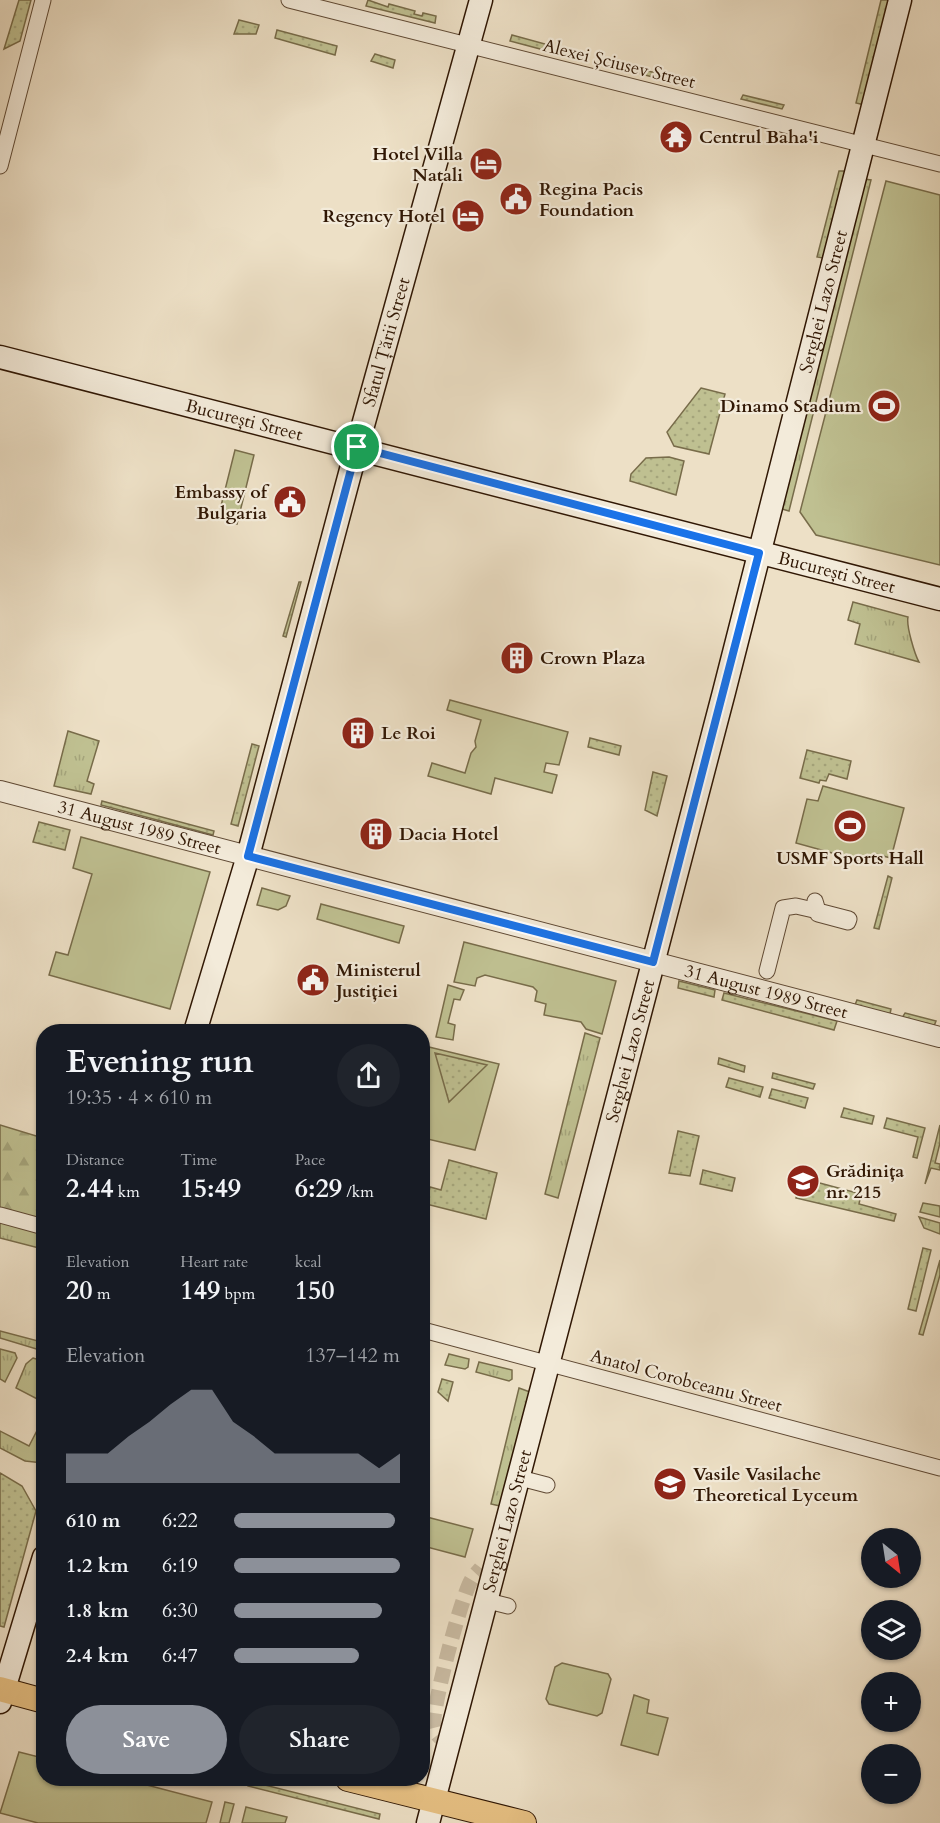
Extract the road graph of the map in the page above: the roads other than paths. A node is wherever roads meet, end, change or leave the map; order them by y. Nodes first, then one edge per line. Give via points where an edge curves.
1 (43, 0) edge
2 (289, 0) edge
3 (482, 0) edge
4 (900, 0) edge
5 (469, 44) junction
6 (863, 146) junction
7 (940, 164) edge
8 (0, 166) edge
9 (0, 357) edge
10 (357, 447) junction
11 (759, 553) junction
12 (940, 599) edge
13 (0, 791) edge
14 (248, 856) junction
15 (817, 906) dead end
16 (653, 962) junction
17 (767, 971) dead end
18 (197, 1024) edge
19 (940, 1037) edge
20 (0, 1215) edge
21 (36, 1225) edge
22 (430, 1332) edge
23 (550, 1365) junction
24 (940, 1468) edge
25 (520, 1478) junction
26 (547, 1485) dead end
27 (36, 1582) edge
28 (1, 1694) edge
29 (36, 1700) edge
30 (366, 1786) edge
31 (431, 1812) edge
32 (524, 1823) edge

1 - 8 street
2 - 5 street, Alexei Șciusev Street
3 - 5 main road, Sfatul Țării Street
4 - 6 main road, Serghei Lazo Street
5 - 6 street, Alexei Șciusev Street
5 - 10 main road, Sfatul Țării Street
6 - 7 street, Alexei Șciusev Street
6 - 11 main road, Serghei Lazo Street
9 - 10 main road, București Street
10 - 11 main road, București Street
10 - 14 main road, Sfatul Țării Street
11 - 12 main road, București Street
11 - 16 main road, Serghei Lazo Street
13 - 14 street, 31 August 1989 Street
14 - 16 street, 31 August 1989 Street
14 - 18 main road, Sfatul Țării Street
15 - 17 street via 796,902 783,908
16 - 19 street, 31 August 1989 Street
16 - 23 main road, Serghei Lazo Street
20 - 21 street
22 - 23 street, Anatol Corobceanu Street
23 - 24 street, Anatol Corobceanu Street
23 - 25 main road, Serghei Lazo Street
25 - 26 street
25 - 31 main road, Serghei Lazo Street via 492,1562 490,1607
27 - 28 main road
28 - 29 main road
30 - 31 main road
31 - 32 main road

